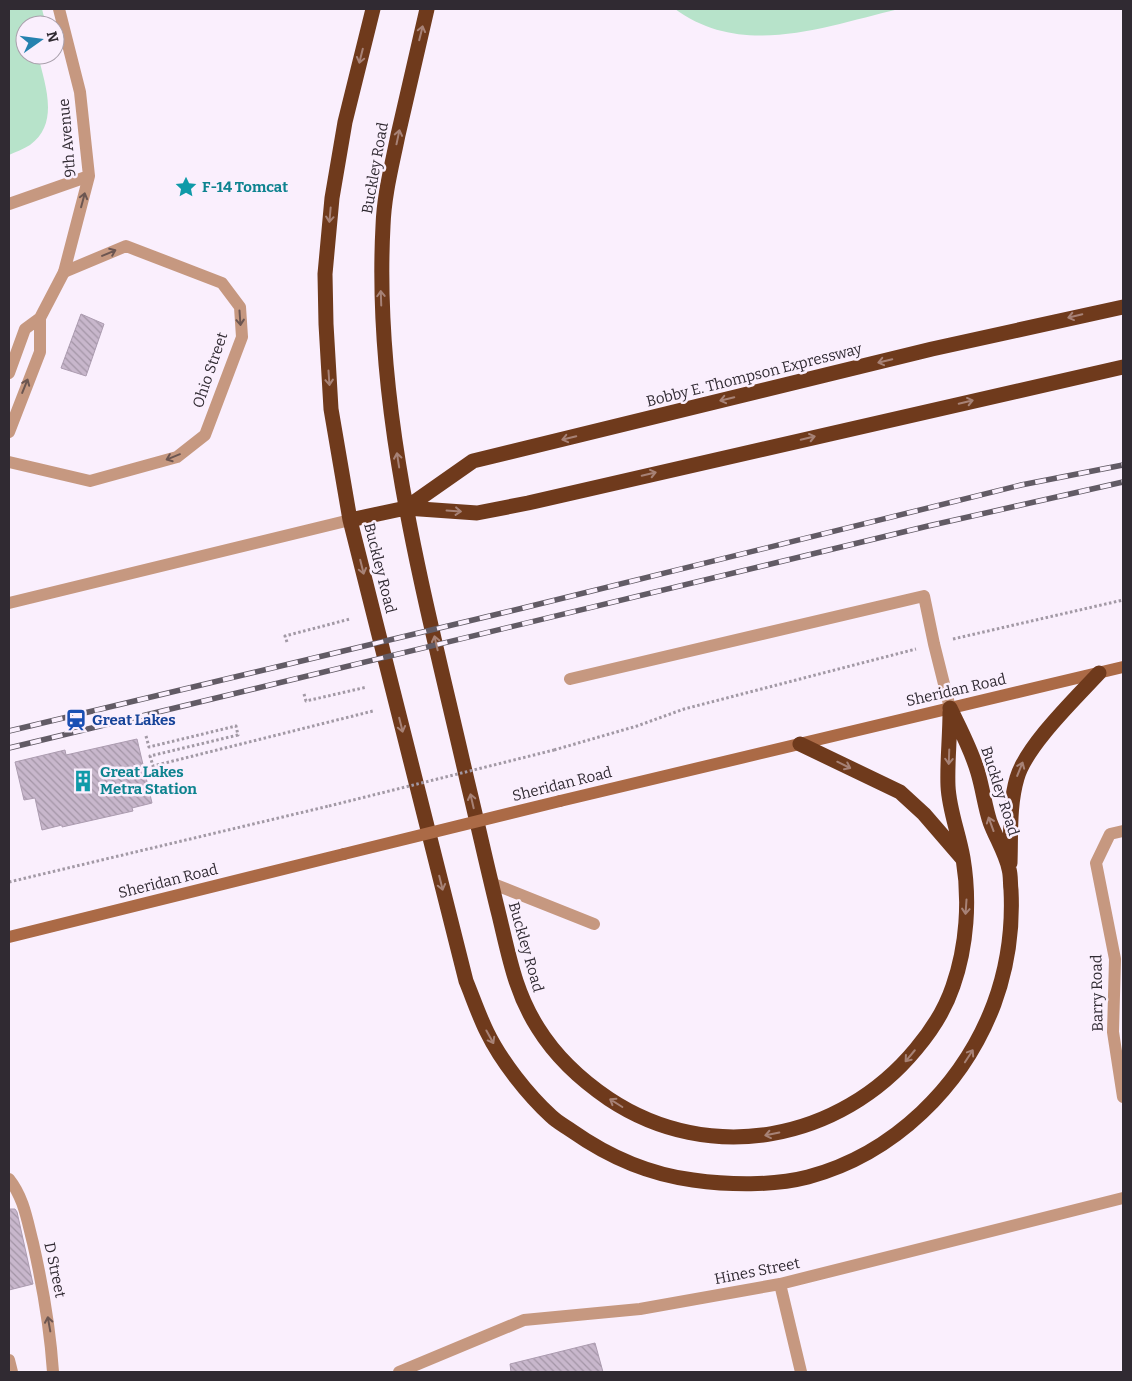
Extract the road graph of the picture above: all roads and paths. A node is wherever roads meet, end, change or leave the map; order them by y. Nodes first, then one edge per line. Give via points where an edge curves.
1 (59, 9) edge
2 (373, 9) edge
3 (427, 9) edge
4 (89, 176) junction
5 (9, 204) edge
6 (64, 272) junction
7 (1123, 307) edge
8 (40, 318) junction
9 (1123, 367) edge
10 (9, 373) edge
11 (9, 432) edge
12 (9, 462) edge
13 (406, 508) junction
14 (350, 520) junction
15 (1123, 600) edge
16 (9, 603) edge
17 (350, 620) dead end
18 (965, 636) dead end
19 (287, 642) dead end
20 (909, 650) dead end
21 (1123, 667) edge
22 (1099, 673) junction
23 (570, 679) dead end
24 (367, 687) dead end
25 (304, 694) dead end
26 (950, 708) junction
27 (373, 711) dead end
28 (146, 736) dead end
29 (800, 744) junction
30 (1123, 831) edge
31 (963, 859) junction
32 (1009, 870) junction
33 (9, 882) edge
34 (491, 883) junction
35 (594, 924) dead end
36 (9, 937) edge
37 (1123, 1097) edge
38 (9, 1179) edge
39 (1123, 1198) edge
40 (780, 1284) junction
41 (9, 1360) edge
42 (12, 1372) edge
43 (53, 1372) edge
44 (399, 1372) edge
45 (801, 1372) edge

1 - 4 street, 9th Avenue via 80,92
2 -> 14 highway, Buckley Road via 342,141 332,198 325,274 331,409
13 -> 3 highway, Buckley Road via 385,364 381,292 383,221 388,183
4 - 5 street
6 -> 4 street, 9th Avenue
6 - 8 street, 9th Avenue
6 -> 12 street, Ohio Street via 126,246 222,283 240,307 242,337 204,435 177,457 90,481
7 -> 13 highway, Bobby E. Thompson Expressway via 922,351 473,461
8 - 10 street, 9th Avenue via 25,329
11 -> 8 street, 9th Avenue via 40,352
13 -> 9 highway, Bobby E. Thompson Expressway via 477,513 528,503
13 - 14 highway, Bobby E. Thompson Expressway
34 -> 13 highway, Buckley Road
14 - 16 street
14 -> 32 highway, Buckley Road via 466,981 487,1032 508,1068 552,1117 628,1164 672,1177 724,1184 807,1177 842,1165 878,1147 911,1123 940,1095 969,1057 985,1026 1009,952 1012,905
15 - 18 path
17 - 19 path via 285,636
20 - 33 path, bridge via 684,709 554,750
21 - 22 main road, Sheridan Road
22 - 26 main road, Sheridan Road
32 -> 22 highway via 1012,809 1024,759
23 - 26 street via 924,596
24 - 25 path via 306,701
26 - 29 main road, Sheridan Road
26 -> 31 highway, Buckley Road via 948,789
32 -> 26 highway, Buckley Road via 989,820 978,771
27 - 28 path via 153,766 150,756 238,735 236,726 149,747
29 -> 31 highway via 900,792
29 - 36 main road, Sheridan Road, bridge
30 - 37 street, Barry Road via 1110,834 1096,863 1115,959 1113,1032
31 -> 34 highway, Buckley Road via 967,896 960,960 953,986 928,1034 885,1082 858,1102 798,1128 764,1136 723,1137 660,1125 620,1106 583,1082 540,1032 521,999
34 - 35 street
43 -> 38 street, D Street via 50,1331 37,1263 22,1200
39 - 40 street, Hines Street
40 - 44 street, Hines Street via 640,1309 524,1320
40 - 45 street
41 - 42 street

